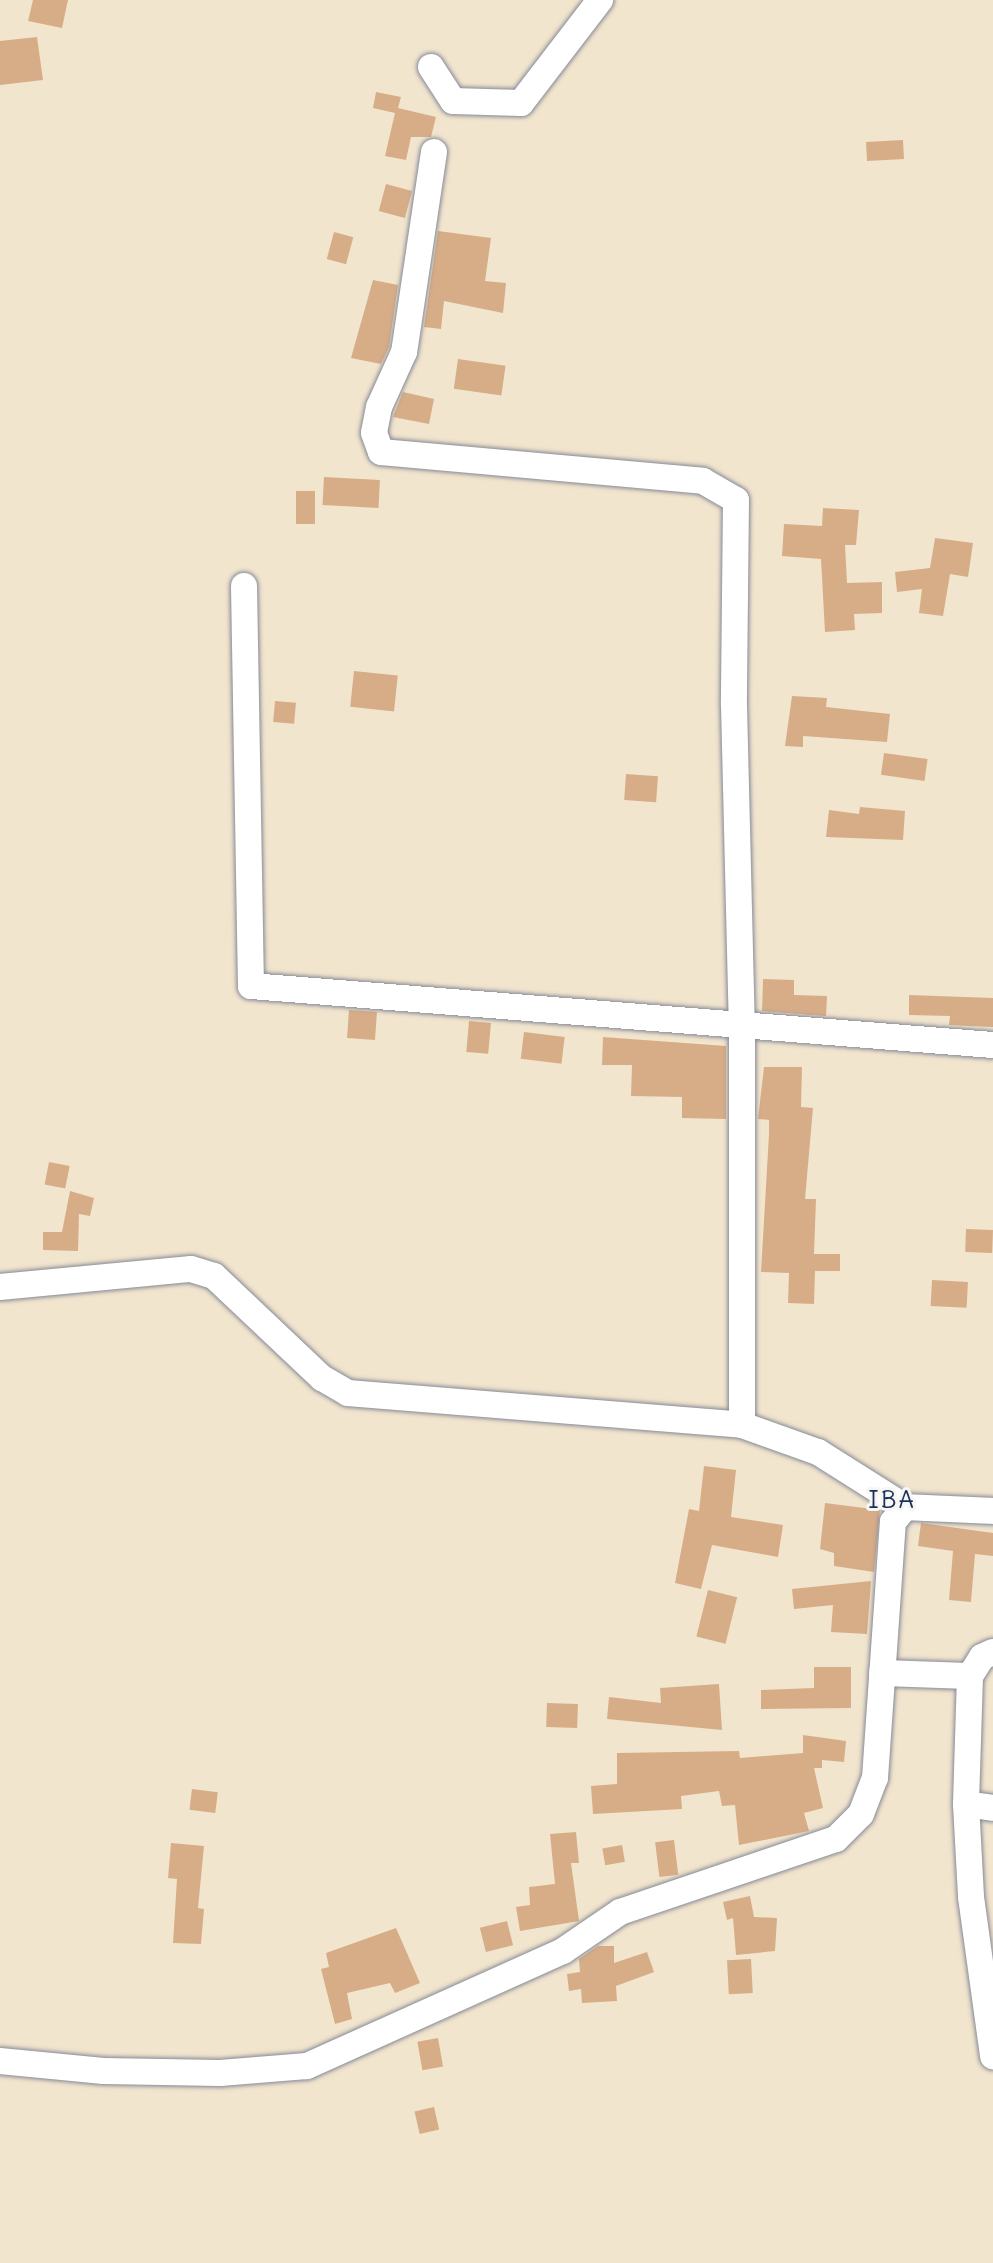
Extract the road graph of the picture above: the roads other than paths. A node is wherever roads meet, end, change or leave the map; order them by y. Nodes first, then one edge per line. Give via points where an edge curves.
1 (600, 0) edge
2 (430, 66) dead end
3 (434, 152) dead end
4 (244, 586) dead end
5 (742, 1028) junction
6 (993, 1045) edge
7 (0, 1287) edge
8 (742, 1425) junction
9 (905, 1507) junction
10 (993, 1511) edge
11 (993, 1652) edge
12 (883, 1672) junction
13 (970, 1676) junction
14 (982, 1724) edge
15 (965, 1804) junction
16 (993, 1808) edge
17 (982, 1898) edge
18 (993, 2056) edge
19 (0, 2061) edge

1 - 2 street via 521,103 453,101
3 - 5 street via 404,352 379,407 374,433 381,452 702,481 736,500 734,705
4 - 5 street via 251,986
5 - 6 street
5 - 8 street
7 - 8 street via 191,1269 214,1276 322,1378 348,1392
8 - 9 street via 818,1452
9 - 10 street
9 - 12 street via 893,1522
11 - 13 street via 982,1657
12 - 13 street
12 - 19 street via 875,1777 861,1814 836,1839 620,1912 563,1951 307,2066 220,2073 104,2071
13 - 14 street
14 - 15 street
15 - 16 street
15 - 17 street
17 - 18 street

